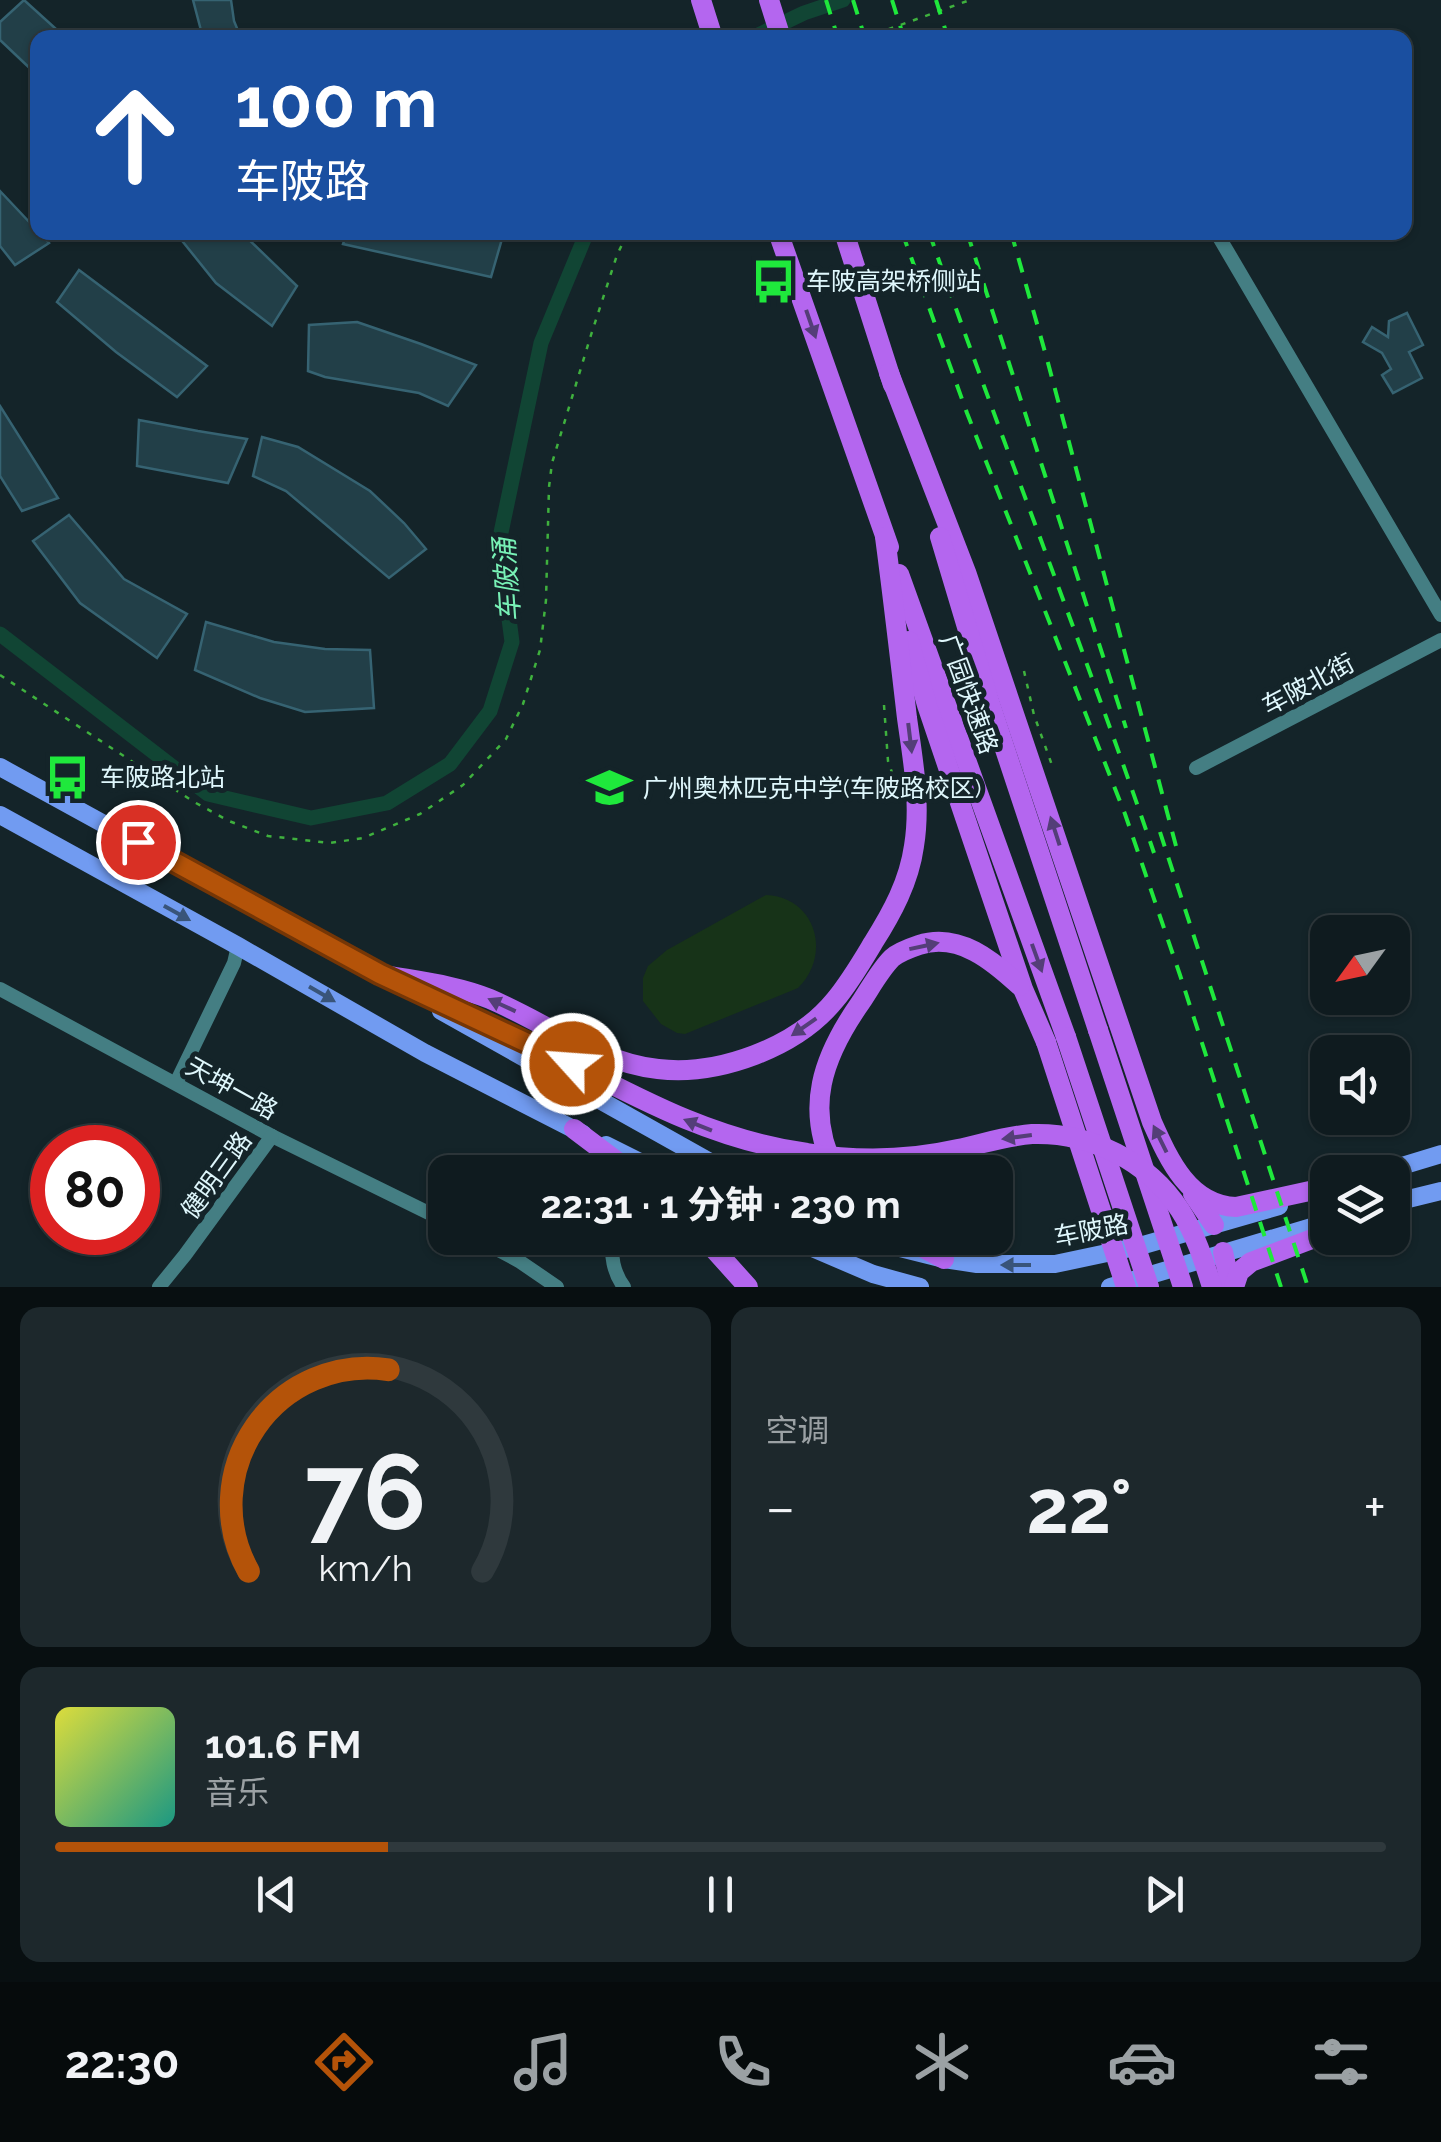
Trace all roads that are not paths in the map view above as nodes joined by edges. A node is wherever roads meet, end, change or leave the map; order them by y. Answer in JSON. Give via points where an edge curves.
{"nodes":[{"id":1,"x":702,"y":0,"type":"edge"},
{"id":2,"x":768,"y":0,"type":"edge"},
{"id":3,"x":711,"y":30,"type":"edge"},
{"id":4,"x":778,"y":30,"type":"edge"},
{"id":5,"x":781,"y":240,"type":"edge"},
{"id":6,"x":847,"y":240,"type":"edge"},
{"id":7,"x":1221,"y":240,"type":"edge"},
{"id":8,"x":889,"y":374,"type":"junction"},
{"id":9,"x":886,"y":537,"type":"junction"},
{"id":10,"x":1441,"y":615,"type":"edge"},
{"id":11,"x":1441,"y":640,"type":"edge"},
{"id":12,"x":0,"y":767,"type":"edge"},
{"id":13,"x":1196,"y":768,"type":"dead end"},
{"id":14,"x":0,"y":815,"type":"edge"},
{"id":15,"x":238,"y":946,"type":"junction"},
{"id":16,"x":380,"y":974,"type":"junction"},
{"id":17,"x":1023,"y":989,"type":"junction"},
{"id":18,"x":0,"y":990,"type":"edge"},
{"id":19,"x":1056,"y":1039,"type":"junction"},
{"id":20,"x":176,"y":1083,"type":"junction"},
{"id":21,"x":574,"y":1129,"type":"junction"},
{"id":22,"x":272,"y":1136,"type":"junction"},
{"id":23,"x":1441,"y":1154,"type":"edge"},
{"id":24,"x":608,"y":1155,"type":"edge"},
{"id":25,"x":626,"y":1155,"type":"edge"},
{"id":26,"x":697,"y":1155,"type":"edge"},
{"id":27,"x":830,"y":1155,"type":"edge"},
{"id":28,"x":1410,"y":1163,"type":"edge"},
{"id":29,"x":1179,"y":1172,"type":"junction"},
{"id":30,"x":1310,"y":1192,"type":"edge"},
{"id":31,"x":1436,"y":1192,"type":"edge"},
{"id":32,"x":1310,"y":1194,"type":"edge"},
{"id":33,"x":1410,"y":1198,"type":"edge"},
{"id":34,"x":1441,"y":1209,"type":"edge"},
{"id":35,"x":428,"y":1213,"type":"edge"},
{"id":36,"x":1214,"y":1225,"type":"junction"},
{"id":37,"x":1310,"y":1227,"type":"edge"},
{"id":38,"x":1310,"y":1240,"type":"edge"},
{"id":39,"x":1223,"y":1252,"type":"junction"},
{"id":40,"x":509,"y":1255,"type":"edge"},
{"id":41,"x":611,"y":1255,"type":"edge"},
{"id":42,"x":719,"y":1255,"type":"edge"},
{"id":43,"x":829,"y":1255,"type":"edge"},
{"id":44,"x":925,"y":1255,"type":"edge"},
{"id":45,"x":935,"y":1255,"type":"edge"},
{"id":46,"x":944,"y":1260,"type":"junction"},
{"id":47,"x":159,"y":1287,"type":"edge"},
{"id":48,"x":557,"y":1287,"type":"edge"},
{"id":49,"x":624,"y":1287,"type":"edge"},
{"id":50,"x":748,"y":1287,"type":"edge"},
{"id":51,"x":920,"y":1287,"type":"edge"},
{"id":52,"x":1110,"y":1287,"type":"edge"},
{"id":53,"x":1126,"y":1287,"type":"edge"},
{"id":54,"x":1148,"y":1287,"type":"edge"},
{"id":55,"x":1182,"y":1287,"type":"edge"},
{"id":56,"x":1212,"y":1287,"type":"edge"},
{"id":57,"x":1233,"y":1287,"type":"edge"}],
"edges":[{"from":1,"to":3,"type":"highway"},
{"from":2,"to":4,"type":"highway"},
{"from":5,"to":9,"type":"highway","name":"广园快速路","one_way":true},
{"from":6,"to":8,"type":"highway","name":"广园快速路"},
{"from":7,"to":10,"type":"street"},
{"from":29,"to":8,"type":"highway","one_way":true,"via":[[1152,1122],[966,572]]},
{"from":8,"to":55,"type":"highway","name":"广园快速路","bridge":true},
{"from":9,"to":16,"type":"highway","one_way":true,"via":[[917,793],[914,846],[887,921],[833,1003],[813,1021],[732,1064],[660,1069],[617,1061],[487,998]]},
{"from":9,"to":17,"type":"highway","via":[[927,705]]},
{"from":9,"to":19,"type":"highway","name":"广园快速路","one_way":true},
{"from":11,"to":13,"type":"street","name":"车陂北街"},
{"from":12,"to":16,"type":"main road"},
{"from":14,"to":15,"type":"main road","one_way":true},
{"from":15,"to":20,"type":"street"},
{"from":15,"to":21,"type":"main road","one_way":true},
{"from":16,"to":26,"type":"main road"},
{"from":56,"to":16,"type":"highway","one_way":true,"bridge":true,"via":[[1181,1210],[1159,1183],[1088,1141],[1033,1134],[908,1156],[808,1154],[691,1123]]},
{"from":17,"to":19,"type":"highway"},
{"from":27,"to":17,"type":"highway","one_way":true,"via":[[819,1111],[830,1052],[894,956],[927,942],[966,946]]},
{"from":18,"to":20,"type":"street","name":"天坤一路"},
{"from":19,"to":53,"type":"highway","bridge":true},
{"from":19,"to":54,"type":"highway","name":"广园快速路","bridge":true},
{"from":20,"to":22,"type":"street","name":"天坤一路"},
{"from":21,"to":24,"type":"highway"},
{"from":21,"to":25,"type":"main road"},
{"from":22,"to":35,"type":"street","name":"天坤一路"},
{"from":22,"to":47,"type":"street","name":"健明三路"},
{"from":23,"to":28,"type":"main road"},
{"from":29,"to":30,"type":"highway","via":[[1221,1206]]},
{"from":29,"to":36,"type":"highway"},
{"from":31,"to":33,"type":"main road"},
{"from":31,"to":34,"type":"street"},
{"from":32,"to":36,"type":"main road","name":"车陂路"},
{"from":36,"to":39,"type":"main road"},
{"from":36,"to":46,"type":"main road","name":"车陂路","one_way":true,"via":[[1056,1264]]},
{"from":37,"to":39,"type":"main road"},
{"from":38,"to":57,"type":"highway","via":[[1251,1262]]},
{"from":39,"to":52,"type":"main road"},
{"from":39,"to":57,"type":"highway"},
{"from":40,"to":48,"type":"street"},
{"from":41,"to":49,"type":"street"},
{"from":42,"to":50,"type":"highway"},
{"from":43,"to":51,"type":"main road"},
{"from":44,"to":46,"type":"main road","name":"车陂路"},
{"from":45,"to":46,"type":"highway"}]}
